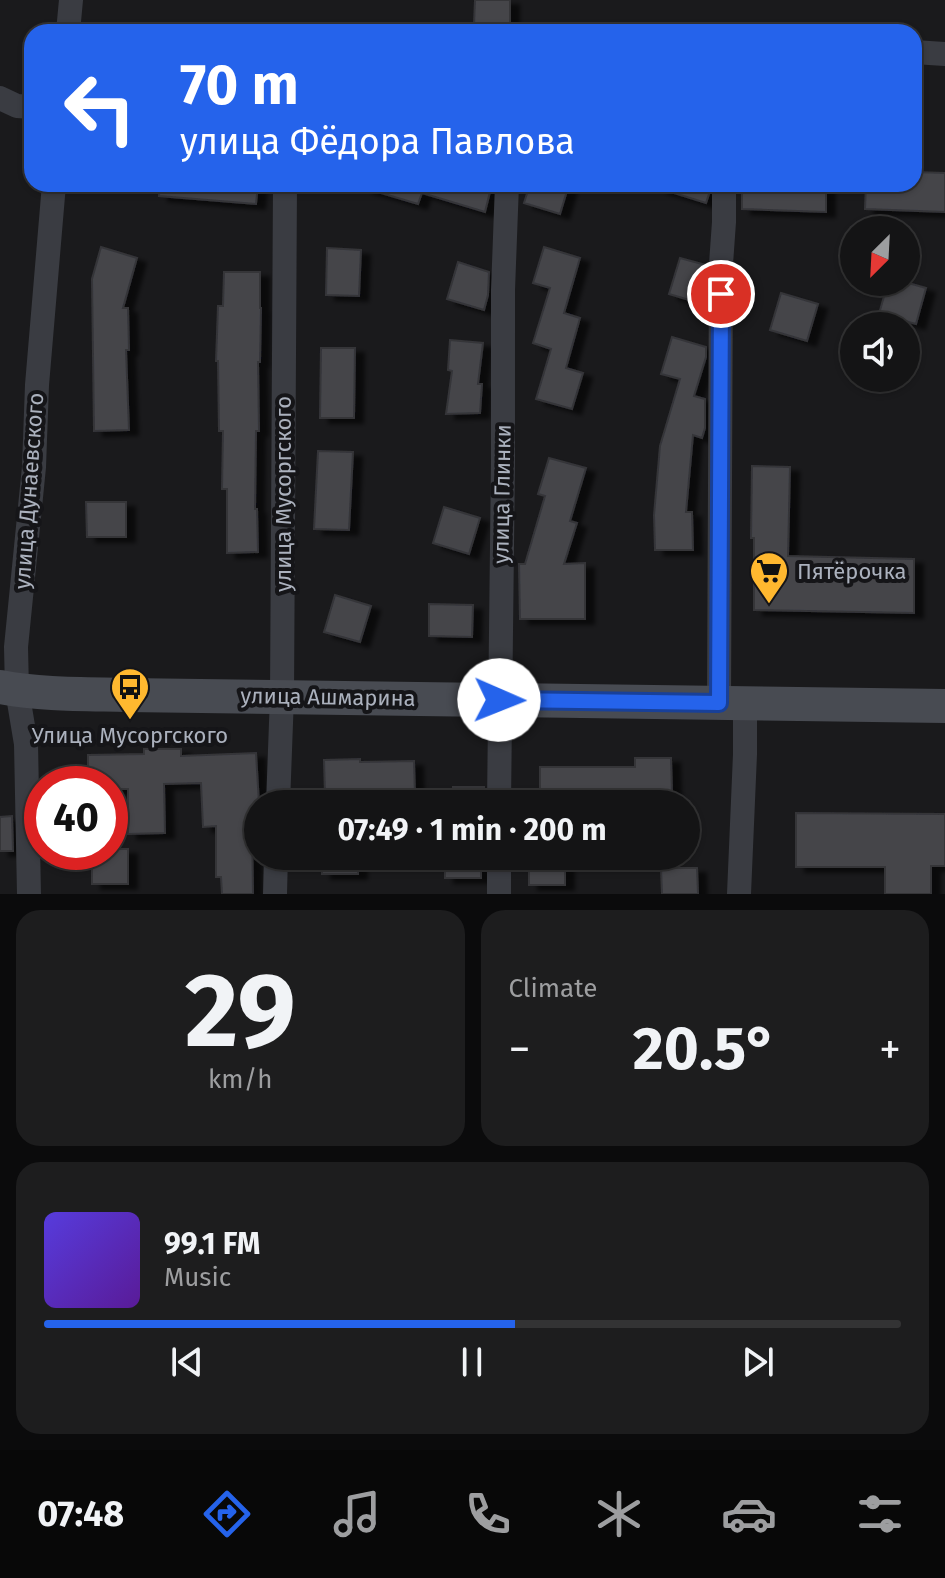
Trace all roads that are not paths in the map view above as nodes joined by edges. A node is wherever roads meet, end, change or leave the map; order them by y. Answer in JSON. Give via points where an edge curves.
{"nodes":[{"id":1,"x":71,"y":0,"type":"edge"},
{"id":2,"x":69,"y":24,"type":"edge"},
{"id":3,"x":922,"y":53,"type":"edge"},
{"id":4,"x":945,"y":54,"type":"edge"},
{"id":5,"x":0,"y":98,"type":"edge"},
{"id":6,"x":24,"y":106,"type":"edge"},
{"id":7,"x":53,"y":192,"type":"edge"},
{"id":8,"x":285,"y":192,"type":"edge"},
{"id":9,"x":506,"y":192,"type":"edge"},
{"id":10,"x":724,"y":192,"type":"edge"},
{"id":11,"x":8,"y":688,"type":"edge"},
{"id":12,"x":282,"y":696,"type":"junction"},
{"id":13,"x":499,"y":700,"type":"junction"},
{"id":14,"x":732,"y":703,"type":"junction"},
{"id":15,"x":945,"y":706,"type":"edge"},
{"id":16,"x":279,"y":790,"type":"edge"},
{"id":17,"x":499,"y":790,"type":"edge"},
{"id":18,"x":276,"y":870,"type":"edge"},
{"id":19,"x":499,"y":870,"type":"edge"},
{"id":20,"x":29,"y":894,"type":"edge"},
{"id":21,"x":275,"y":894,"type":"edge"},
{"id":22,"x":499,"y":894,"type":"edge"},
{"id":23,"x":739,"y":894,"type":"edge"}],
"edges":[{"from":1,"to":2,"type":"street"},
{"from":3,"to":4,"type":"street"},
{"from":5,"to":6,"type":"street"},
{"from":7,"to":11,"type":"street","name":"улица Дунаевского","via":[[34,467]]},
{"from":8,"to":12,"type":"street","name":"улица Мусоргского"},
{"from":9,"to":13,"type":"street","name":"улица Глинки"},
{"from":10,"to":14,"type":"street","via":[[721,312]]},
{"from":11,"to":12,"type":"street","name":"улица Ашмарина"},
{"from":11,"to":20,"type":"street","name":"улица Дунаевского","via":[[26,744]]},
{"from":12,"to":13,"type":"street","name":"улица Ашмарина"},
{"from":12,"to":16,"type":"street","name":"улица Мусоргского"},
{"from":13,"to":14,"type":"street","name":"улица Ашмарина"},
{"from":13,"to":17,"type":"street","name":"улица Глинки"},
{"from":14,"to":15,"type":"street","name":"улица Ашмарина"},
{"from":14,"to":23,"type":"street","via":[[745,754]]},
{"from":18,"to":21,"type":"street"},
{"from":19,"to":22,"type":"street"}]}
